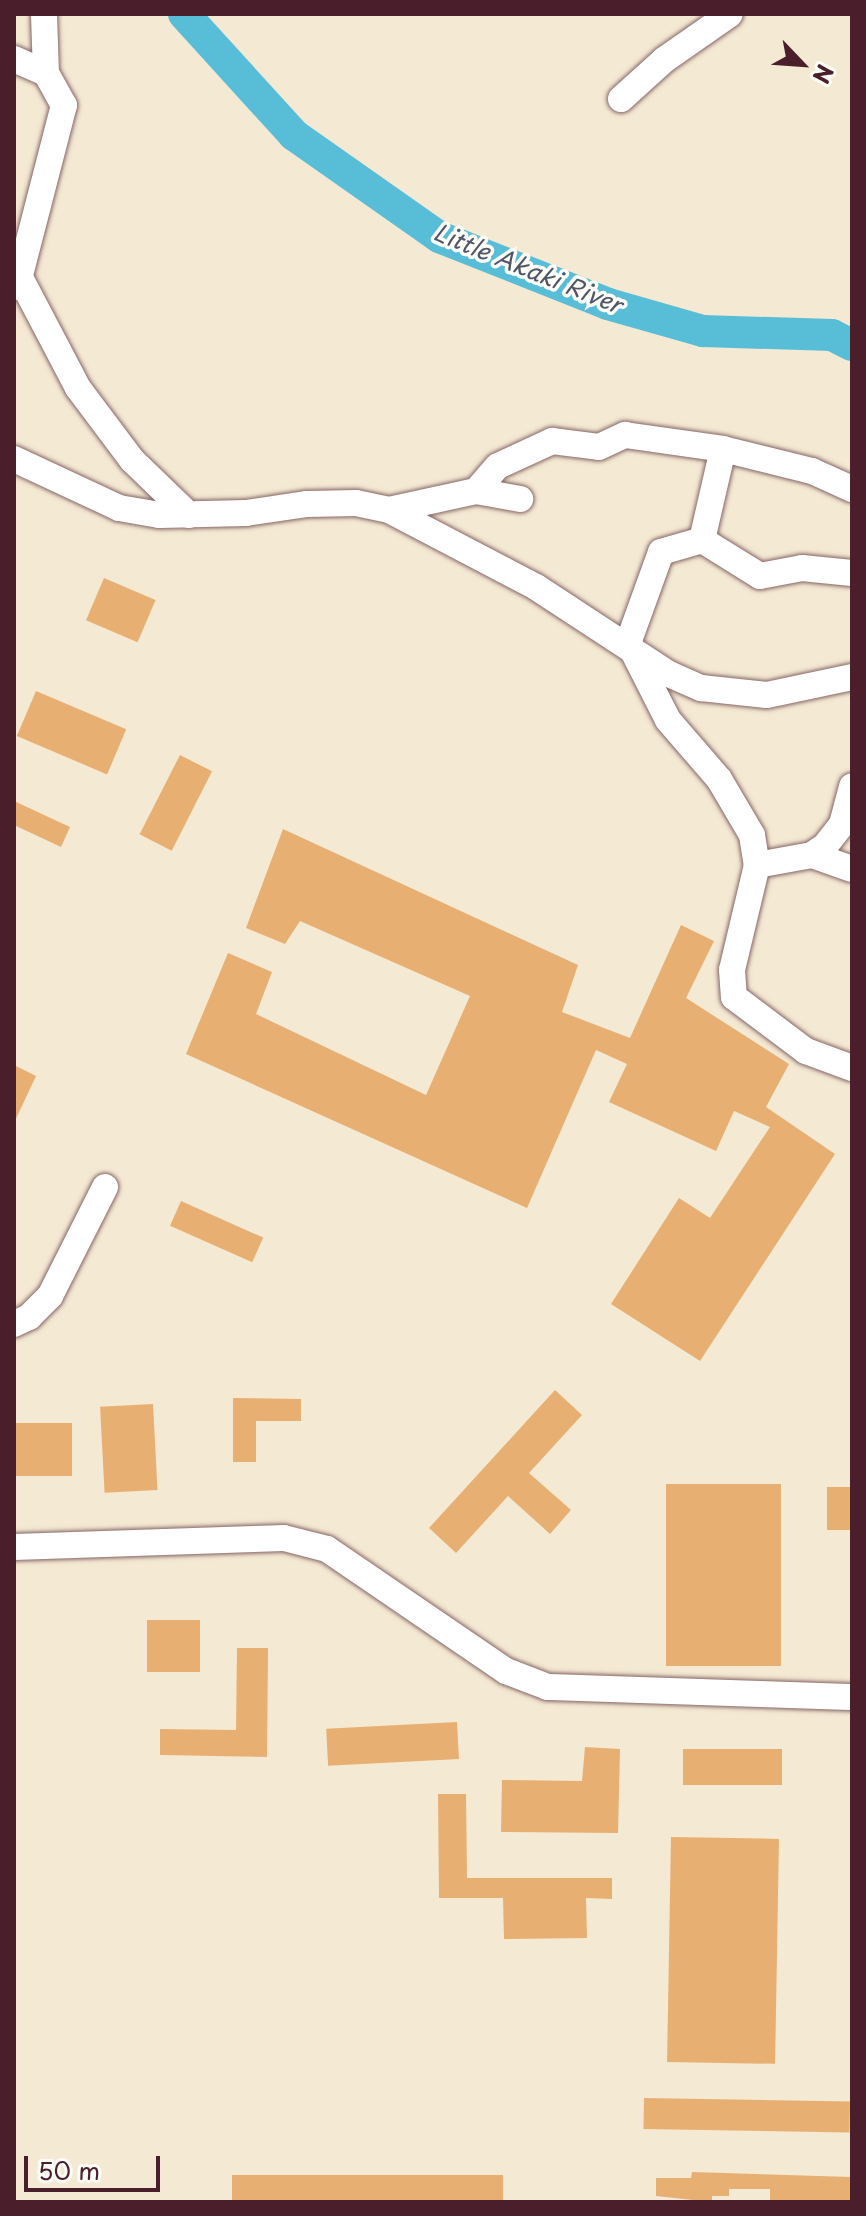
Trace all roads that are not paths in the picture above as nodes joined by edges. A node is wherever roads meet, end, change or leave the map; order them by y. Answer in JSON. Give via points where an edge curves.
{"nodes":[{"id":1,"x":44,"y":14,"type":"edge"},
{"id":2,"x":730,"y":14,"type":"edge"},
{"id":3,"x":14,"y":59,"type":"edge"},
{"id":4,"x":46,"y":73,"type":"junction"},
{"id":5,"x":621,"y":99,"type":"dead end"},
{"id":6,"x":17,"y":271,"type":"edge"},
{"id":7,"x":14,"y":302,"type":"edge"},
{"id":8,"x":723,"y":449,"type":"junction"},
{"id":9,"x":14,"y":459,"type":"edge"},
{"id":10,"x":852,"y":489,"type":"edge"},
{"id":11,"x":476,"y":491,"type":"junction"},
{"id":12,"x":520,"y":499,"type":"dead end"},
{"id":13,"x":389,"y":510,"type":"junction"},
{"id":14,"x":189,"y":515,"type":"junction"},
{"id":15,"x":702,"y":540,"type":"junction"},
{"id":16,"x":852,"y":573,"type":"edge"},
{"id":17,"x":630,"y":649,"type":"junction"},
{"id":18,"x":852,"y":677,"type":"edge"},
{"id":19,"x":852,"y":786,"type":"edge"},
{"id":20,"x":812,"y":855,"type":"junction"},
{"id":21,"x":757,"y":865,"type":"junction"},
{"id":22,"x":852,"y":869,"type":"edge"},
{"id":23,"x":852,"y":1068,"type":"edge"},
{"id":24,"x":105,"y":1187,"type":"dead end"},
{"id":25,"x":14,"y":1324,"type":"edge"},
{"id":26,"x":14,"y":1547,"type":"edge"},
{"id":27,"x":852,"y":1697,"type":"edge"}],
"edges":[{"from":1,"to":4,"type":"street"},
{"from":2,"to":5,"type":"street","via":[[664,60]]},
{"from":3,"to":4,"type":"street"},
{"from":4,"to":6,"type":"street","via":[[60,93],[64,121]]},
{"from":6,"to":7,"type":"street"},
{"from":6,"to":14,"type":"street","via":[[78,388],[132,460]]},
{"from":8,"to":10,"type":"street","via":[[812,471]]},
{"from":8,"to":11,"type":"street","via":[[625,435],[599,447],[552,441],[498,466]]},
{"from":8,"to":15,"type":"street"},
{"from":9,"to":14,"type":"street","via":[[119,508]]},
{"from":11,"to":12,"type":"street"},
{"from":11,"to":13,"type":"street"},
{"from":13,"to":14,"type":"street","via":[[319,504]]},
{"from":13,"to":17,"type":"street","via":[[536,587]]},
{"from":15,"to":16,"type":"street","via":[[760,576],[802,568]]},
{"from":15,"to":17,"type":"street","via":[[661,552]]},
{"from":17,"to":18,"type":"street","via":[[701,688],[749,696]]},
{"from":17,"to":21,"type":"street","via":[[668,720],[745,818]]},
{"from":19,"to":20,"type":"street","via":[[842,824]]},
{"from":20,"to":21,"type":"street"},
{"from":20,"to":22,"type":"street"},
{"from":21,"to":23,"type":"street","via":[[732,970],[734,997],[806,1051]]},
{"from":24,"to":25,"type":"street","via":[[50,1296]]},
{"from":26,"to":27,"type":"street","via":[[284,1538],[327,1549],[506,1671],[548,1687]]}]}
